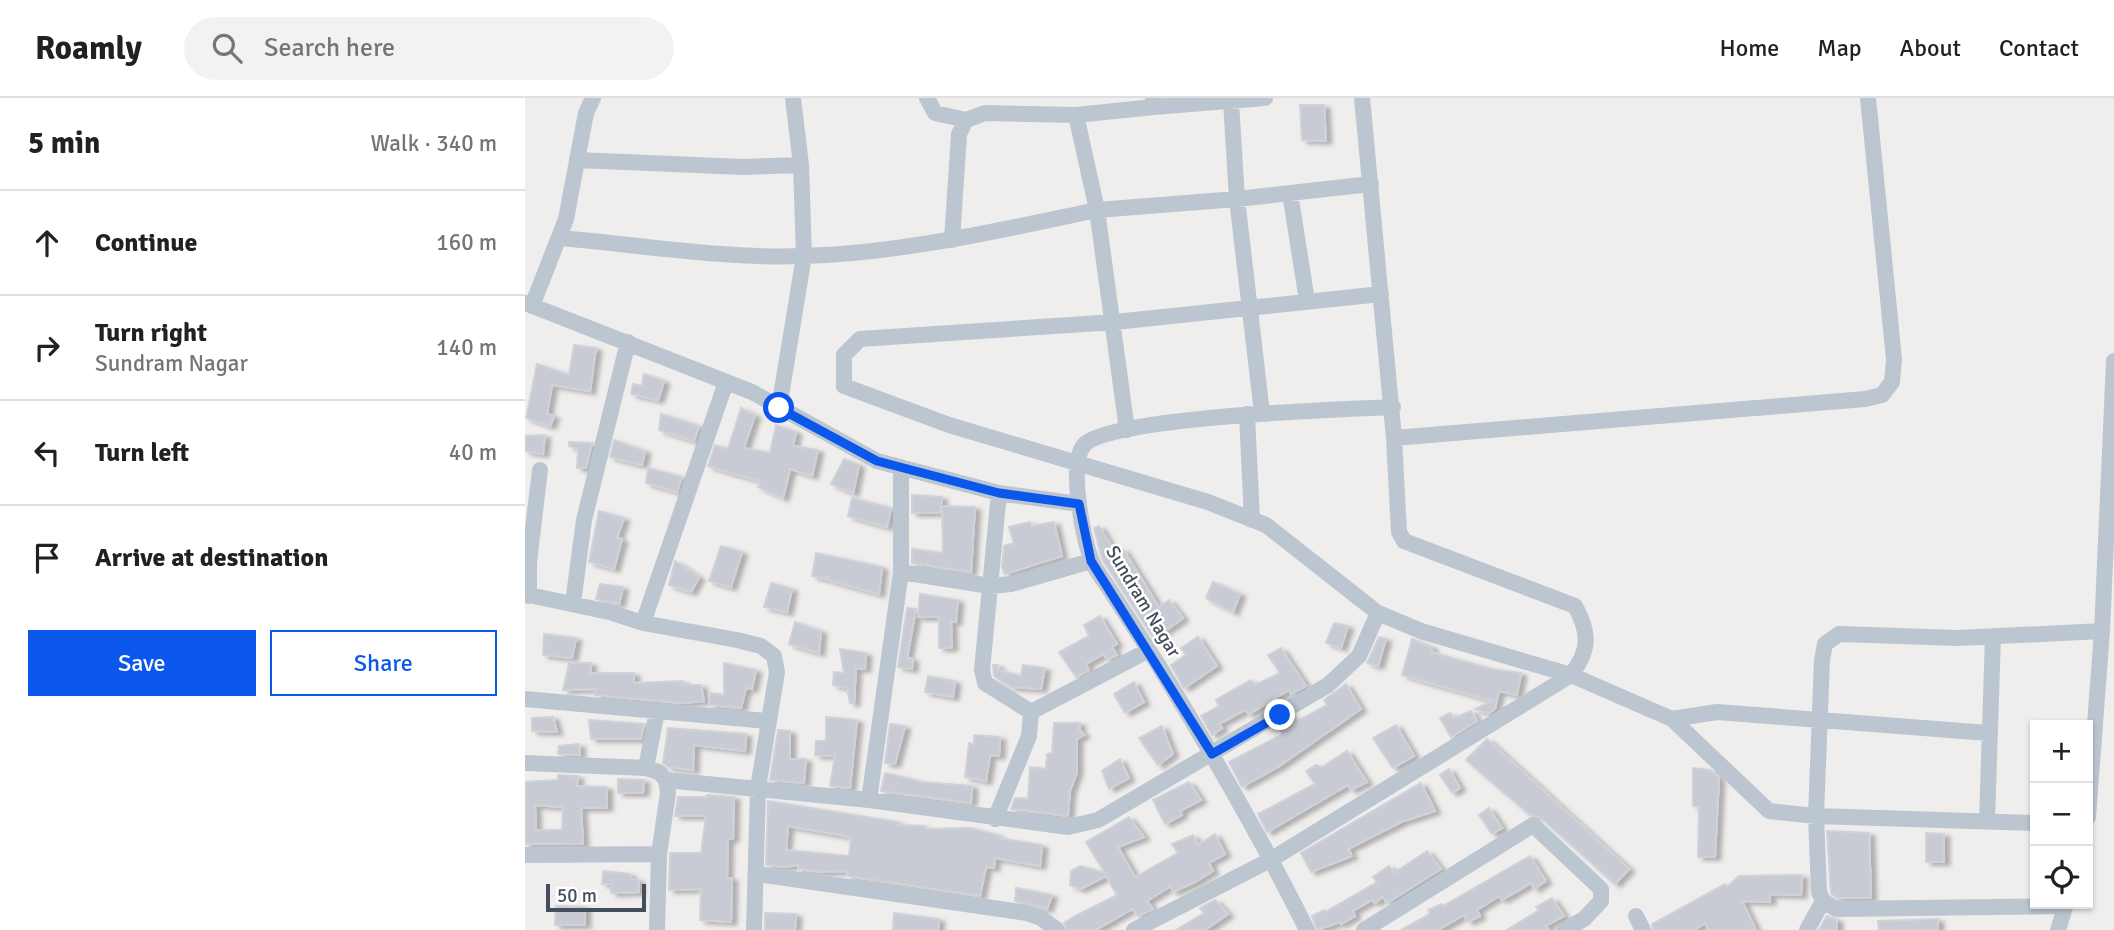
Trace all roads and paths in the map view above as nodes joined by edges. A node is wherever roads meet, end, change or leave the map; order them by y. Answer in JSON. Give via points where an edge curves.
{"nodes":[{"id":1,"x":593,"y":98,"type":"edge"},
{"id":2,"x":793,"y":98,"type":"edge"},
{"id":3,"x":927,"y":98,"type":"edge"},
{"id":4,"x":1265,"y":98,"type":"edge"},
{"id":5,"x":1362,"y":98,"type":"edge"},
{"id":6,"x":1868,"y":98,"type":"edge"},
{"id":7,"x":1153,"y":102,"type":"edge"},
{"id":8,"x":1231,"y":102,"type":"junction"},
{"id":9,"x":1076,"y":115,"type":"junction"},
{"id":10,"x":966,"y":120,"type":"junction"},
{"id":11,"x":577,"y":160,"type":"junction"},
{"id":12,"x":801,"y":165,"type":"junction"},
{"id":13,"x":1371,"y":184,"type":"junction"},
{"id":14,"x":1290,"y":193,"type":"junction"},
{"id":15,"x":1237,"y":199,"type":"junction"},
{"id":16,"x":1097,"y":210,"type":"junction"},
{"id":17,"x":560,"y":238,"type":"junction"},
{"id":18,"x":952,"y":240,"type":"junction"},
{"id":19,"x":804,"y":256,"type":"junction"},
{"id":20,"x":1381,"y":294,"type":"junction"},
{"id":21,"x":1307,"y":301,"type":"junction"},
{"id":22,"x":528,"y":305,"type":"edge"},
{"id":23,"x":1249,"y":306,"type":"junction"},
{"id":24,"x":1115,"y":322,"type":"junction"},
{"id":25,"x":628,"y":342,"type":"junction"},
{"id":26,"x":2114,"y":361,"type":"edge"},
{"id":27,"x":726,"y":382,"type":"junction"},
{"id":28,"x":1393,"y":407,"type":"junction"},
{"id":29,"x":779,"y":408,"type":"junction"},
{"id":30,"x":1254,"y":413,"type":"junction"},
{"id":31,"x":1127,"y":430,"type":"junction"},
{"id":32,"x":1394,"y":438,"type":"junction"},
{"id":33,"x":2112,"y":438,"type":"edge"},
{"id":34,"x":1077,"y":461,"type":"junction"},
{"id":35,"x":901,"y":467,"type":"junction"},
{"id":36,"x":540,"y":470,"type":"dead end"},
{"id":37,"x":999,"y":493,"type":"junction"},
{"id":38,"x":1079,"y":504,"type":"junction"},
{"id":39,"x":1252,"y":520,"type":"junction"},
{"id":40,"x":1091,"y":561,"type":"junction"},
{"id":41,"x":901,"y":572,"type":"junction"},
{"id":42,"x":990,"y":586,"type":"junction"},
{"id":43,"x":527,"y":595,"type":"edge"},
{"id":44,"x":573,"y":603,"type":"junction"},
{"id":45,"x":1378,"y":613,"type":"junction"},
{"id":46,"x":643,"y":623,"type":"junction"},
{"id":47,"x":2102,"y":631,"type":"junction"},
{"id":48,"x":1993,"y":636,"type":"junction"},
{"id":49,"x":1149,"y":650,"type":"junction"},
{"id":50,"x":1571,"y":675,"type":"junction"},
{"id":51,"x":525,"y":699,"type":"edge"},
{"id":52,"x":657,"y":711,"type":"junction"},
{"id":53,"x":1031,"y":712,"type":"junction"},
{"id":54,"x":1818,"y":718,"type":"junction"},
{"id":55,"x":1672,"y":719,"type":"junction"},
{"id":56,"x":767,"y":721,"type":"junction"},
{"id":57,"x":1988,"y":733,"type":"junction"},
{"id":58,"x":1212,"y":754,"type":"junction"},
{"id":59,"x":525,"y":763,"type":"edge"},
{"id":60,"x":646,"y":768,"type":"junction"},
{"id":61,"x":666,"y":780,"type":"junction"},
{"id":62,"x":2091,"y":783,"type":"edge"},
{"id":63,"x":758,"y":788,"type":"junction"},
{"id":64,"x":869,"y":800,"type":"junction"},
{"id":65,"x":1816,"y":816,"type":"junction"},
{"id":66,"x":995,"y":819,"type":"junction"},
{"id":67,"x":1987,"y":821,"type":"junction"},
{"id":68,"x":2030,"y":823,"type":"edge"},
{"id":69,"x":659,"y":854,"type":"junction"},
{"id":70,"x":525,"y":855,"type":"edge"},
{"id":71,"x":1272,"y":859,"type":"junction"},
{"id":72,"x":758,"y":874,"type":"junction"},
{"id":73,"x":1823,"y":901,"type":"junction"},
{"id":74,"x":2030,"y":905,"type":"edge"},
{"id":75,"x":2065,"y":909,"type":"edge"},
{"id":76,"x":657,"y":930,"type":"edge"},
{"id":77,"x":754,"y":930,"type":"edge"},
{"id":78,"x":1058,"y":930,"type":"edge"},
{"id":79,"x":1135,"y":930,"type":"edge"},
{"id":80,"x":1307,"y":930,"type":"edge"},
{"id":81,"x":1364,"y":930,"type":"edge"},
{"id":82,"x":1565,"y":930,"type":"edge"},
{"id":83,"x":1807,"y":930,"type":"edge"},
{"id":84,"x":2058,"y":930,"type":"edge"}],
"edges":[{"from":1,"to":11,"type":"street"},
{"from":2,"to":12,"type":"street"},
{"from":3,"to":10,"type":"street","via":[[935,113]]},
{"from":4,"to":8,"type":"street"},
{"from":5,"to":13,"type":"street"},
{"from":6,"to":32,"type":"street","via":[[1894,359],[1892,382],[1882,395]]},
{"from":7,"to":8,"type":"street"},
{"from":7,"to":9,"type":"street"},
{"from":8,"to":15,"type":"street"},
{"from":9,"to":10,"type":"street","via":[[985,113]]},
{"from":9,"to":16,"type":"street"},
{"from":10,"to":18,"type":"street","via":[[959,134]]},
{"from":11,"to":12,"type":"street"},
{"from":11,"to":17,"type":"street","via":[[575,187]]},
{"from":12,"to":19,"type":"street"},
{"from":13,"to":14,"type":"street"},
{"from":13,"to":20,"type":"street"},
{"from":14,"to":15,"type":"street"},
{"from":14,"to":21,"type":"street"},
{"from":15,"to":16,"type":"street"},
{"from":15,"to":23,"type":"street"},
{"from":16,"to":18,"type":"street"},
{"from":16,"to":24,"type":"street"},
{"from":17,"to":19,"type":"street","via":[[687,252]]},
{"from":17,"to":22,"type":"street"},
{"from":18,"to":19,"type":"street"},
{"from":19,"to":29,"type":"street"},
{"from":20,"to":21,"type":"street"},
{"from":20,"to":28,"type":"street"},
{"from":21,"to":23,"type":"street"},
{"from":22,"to":25,"type":"street"},
{"from":23,"to":24,"type":"street"},
{"from":23,"to":30,"type":"street"},
{"from":24,"to":31,"type":"street"},
{"from":24,"to":34,"type":"street","via":[[860,339],[844,355],[844,386],[949,425]]},
{"from":25,"to":27,"type":"street"},
{"from":25,"to":44,"type":"street","via":[[584,520]]},
{"from":26,"to":33,"type":"street"},
{"from":27,"to":29,"type":"street"},
{"from":27,"to":46,"type":"street"},
{"from":28,"to":30,"type":"street"},
{"from":28,"to":32,"type":"street"},
{"from":29,"to":35,"type":"street","via":[[877,461]]},
{"from":30,"to":31,"type":"street"},
{"from":30,"to":39,"type":"street"},
{"from":31,"to":34,"type":"street","via":[[1093,438],[1083,446]]},
{"from":32,"to":50,"type":"street","via":[[1399,532],[1404,541],[1575,606],[1586,625],[1588,643]]},
{"from":33,"to":47,"type":"street"},
{"from":34,"to":38,"type":"street","name":"Sundram Nagar"},
{"from":34,"to":39,"type":"street"},
{"from":35,"to":37,"type":"street"},
{"from":35,"to":41,"type":"street"},
{"from":36,"to":43,"type":"street"},
{"from":37,"to":38,"type":"street"},
{"from":37,"to":42,"type":"street"},
{"from":38,"to":40,"type":"street","name":"Sundram Nagar"},
{"from":39,"to":45,"type":"street","via":[[1291,543]]},
{"from":40,"to":42,"type":"street"},
{"from":40,"to":49,"type":"street","name":"Sundram Nagar"},
{"from":41,"to":42,"type":"street"},
{"from":41,"to":64,"type":"street"},
{"from":42,"to":53,"type":"street","via":[[982,670],[985,683]]},
{"from":43,"to":44,"type":"street"},
{"from":44,"to":46,"type":"street"},
{"from":45,"to":50,"type":"street","via":[[1421,631]]},
{"from":45,"to":58,"type":"street","via":[[1359,656],[1328,685]]},
{"from":46,"to":56,"type":"street","via":[[761,646],[774,656],[777,672]]},
{"from":47,"to":48,"type":"street"},
{"from":47,"to":62,"type":"street"},
{"from":48,"to":54,"type":"street","via":[[1839,634],[1825,644]]},
{"from":48,"to":57,"type":"street"},
{"from":49,"to":53,"type":"street"},
{"from":49,"to":58,"type":"street","name":"Sundram Nagar"},
{"from":50,"to":55,"type":"street"},
{"from":50,"to":71,"type":"street"},
{"from":51,"to":52,"type":"street"},
{"from":52,"to":56,"type":"street"},
{"from":52,"to":60,"type":"street"},
{"from":53,"to":66,"type":"street","via":[[1029,736]]},
{"from":54,"to":55,"type":"street","via":[[1717,712]]},
{"from":54,"to":57,"type":"street"},
{"from":54,"to":65,"type":"street"},
{"from":55,"to":65,"type":"street","via":[[1769,811]]},
{"from":56,"to":63,"type":"street"},
{"from":57,"to":67,"type":"street"},
{"from":58,"to":66,"type":"street","via":[[1098,820],[1068,827]]},
{"from":58,"to":71,"type":"street","name":"Sundram Nagar"},
{"from":59,"to":60,"type":"street"},
{"from":60,"to":61,"type":"street"},
{"from":61,"to":63,"type":"street"},
{"from":61,"to":69,"type":"street"},
{"from":63,"to":64,"type":"street"},
{"from":63,"to":72,"type":"street"},
{"from":64,"to":66,"type":"street"},
{"from":65,"to":67,"type":"street"},
{"from":65,"to":73,"type":"street"},
{"from":67,"to":68,"type":"street"},
{"from":69,"to":70,"type":"street"},
{"from":69,"to":76,"type":"street"},
{"from":71,"to":79,"type":"street"},
{"from":71,"to":80,"type":"street","name":"Sundram Nagar"},
{"from":72,"to":77,"type":"street"},
{"from":72,"to":78,"type":"street","via":[[1027,913]]},
{"from":73,"to":74,"type":"street","via":[[1836,908]]},
{"from":73,"to":83,"type":"street"},
{"from":75,"to":84,"type":"street"},
{"from":81,"to":82,"type":"street","via":[[1533,825],[1601,889],[1601,901]]}]}
